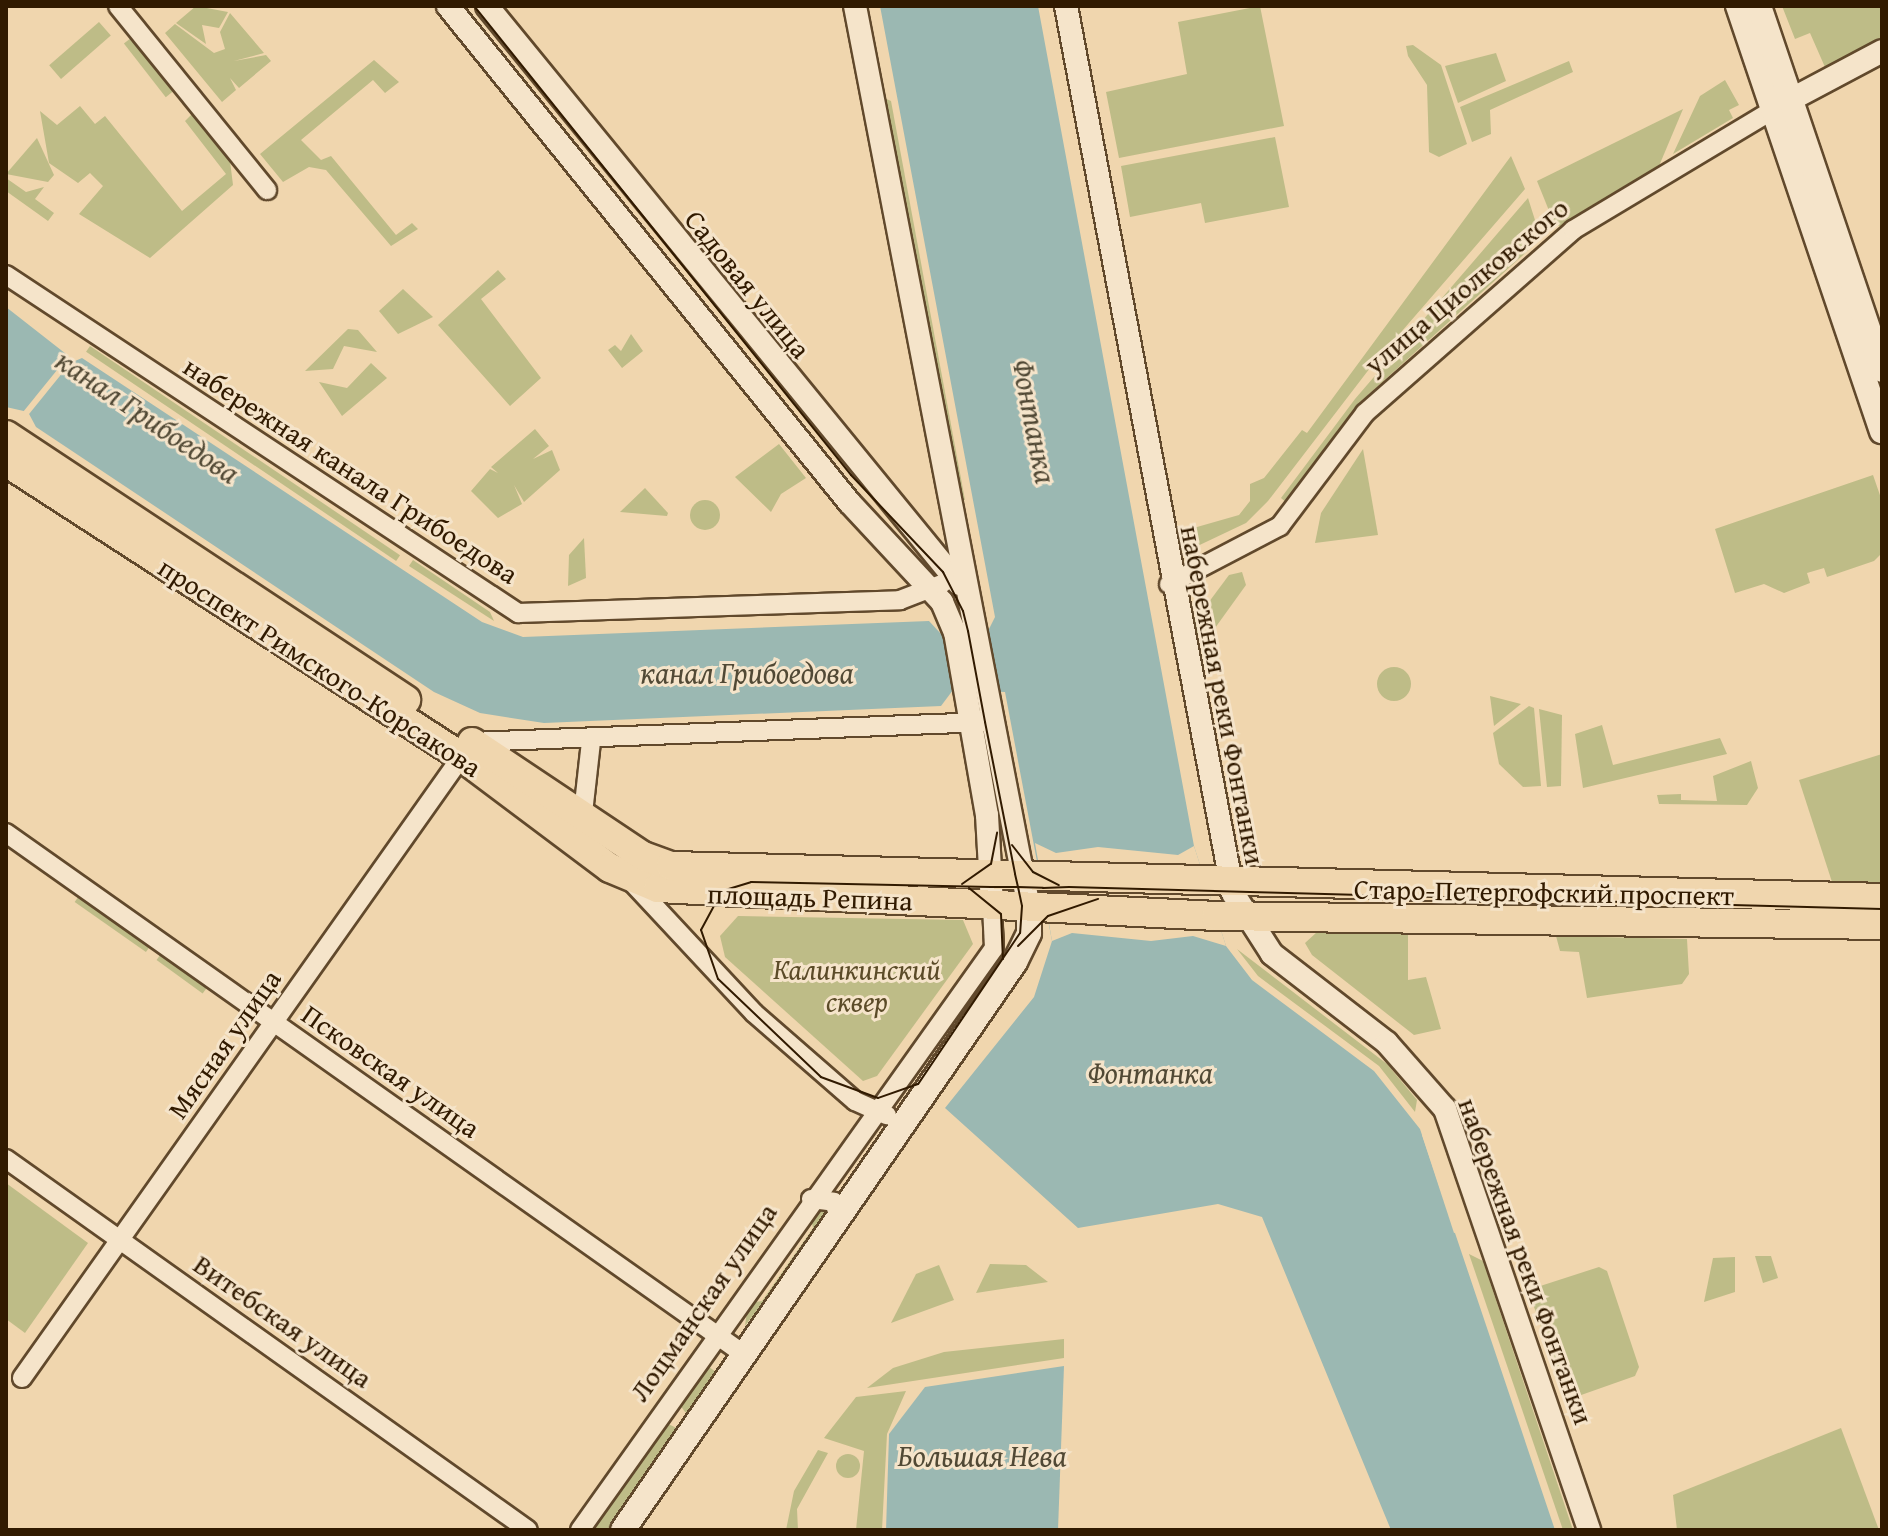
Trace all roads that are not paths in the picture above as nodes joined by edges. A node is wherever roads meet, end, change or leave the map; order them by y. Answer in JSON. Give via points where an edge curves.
{"nodes":[{"id":1,"x":118,"y":6,"type":"edge"},
{"id":2,"x":448,"y":6,"type":"edge"},
{"id":3,"x":487,"y":6,"type":"edge"},
{"id":4,"x":855,"y":6,"type":"edge"},
{"id":5,"x":1066,"y":6,"type":"edge"},
{"id":6,"x":1738,"y":6,"type":"edge"},
{"id":7,"x":1759,"y":6,"type":"edge"},
{"id":8,"x":1882,"y":51,"type":"edge"},
{"id":9,"x":1782,"y":105,"type":"junction"},
{"id":10,"x":267,"y":190,"type":"dead end"},
{"id":11,"x":6,"y":275,"type":"edge"},
{"id":12,"x":1882,"y":370,"type":"edge"},
{"id":13,"x":1882,"y":431,"type":"edge"},
{"id":14,"x":8,"y":447,"type":"edge"},
{"id":15,"x":954,"y":535,"type":"junction"},
{"id":16,"x":950,"y":567,"type":"junction"},
{"id":17,"x":1169,"y":584,"type":"junction"},
{"id":18,"x":932,"y":589,"type":"junction"},
{"id":19,"x":966,"y":595,"type":"junction"},
{"id":20,"x":964,"y":631,"type":"junction"},
{"id":21,"x":982,"y":722,"type":"junction"},
{"id":22,"x":591,"y":742,"type":"junction"},
{"id":23,"x":467,"y":749,"type":"junction"},
{"id":24,"x":578,"y":828,"type":"junction"},
{"id":25,"x":6,"y":833,"type":"edge"},
{"id":26,"x":610,"y":835,"type":"joint"},
{"id":27,"x":636,"y":868,"type":"junction"},
{"id":28,"x":991,"y":874,"type":"junction"},
{"id":29,"x":1032,"y":874,"type":"junction"},
{"id":30,"x":1218,"y":884,"type":"junction"},
{"id":31,"x":1882,"y":898,"type":"edge"},
{"id":32,"x":992,"y":905,"type":"junction"},
{"id":33,"x":1038,"y":909,"type":"junction"},
{"id":34,"x":1216,"y":916,"type":"joint"},
{"id":35,"x":1245,"y":916,"type":"junction"},
{"id":36,"x":1882,"y":925,"type":"edge"},
{"id":37,"x":274,"y":1022,"type":"junction"},
{"id":38,"x":880,"y":1112,"type":"junction"},
{"id":39,"x":904,"y":1123,"type":"junction"},
{"id":40,"x":6,"y":1159,"type":"edge"},
{"id":41,"x":811,"y":1199,"type":"junction"},
{"id":42,"x":839,"y":1217,"type":"junction"},
{"id":43,"x":120,"y":1240,"type":"junction"},
{"id":44,"x":717,"y":1335,"type":"junction"},
{"id":45,"x":745,"y":1355,"type":"junction"},
{"id":46,"x":22,"y":1378,"type":"dead end"},
{"id":47,"x":666,"y":1408,"type":"junction"},
{"id":48,"x":694,"y":1427,"type":"junction"},
{"id":49,"x":528,"y":1530,"type":"edge"},
{"id":50,"x":580,"y":1530,"type":"edge"},
{"id":51,"x":623,"y":1530,"type":"edge"},
{"id":52,"x":1589,"y":1530,"type":"edge"}],
"edges":[{"from":1,"to":10,"type":"street"},
{"from":2,"to":18,"type":"street","name":"Садовая улица","via":[[849,502]]},
{"from":3,"to":16,"type":"street","name":"Садовая улица","via":[[842,448]]},
{"from":4,"to":15,"type":"street"},
{"from":5,"to":17,"type":"street","name":"набережная реки Фонтанки"},
{"from":6,"to":9,"type":"main road"},
{"from":7,"to":9,"type":"main road"},
{"from":8,"to":9,"type":"street","name":"улица Циолковского"},
{"from":9,"to":12,"type":"main road"},
{"from":9,"to":13,"type":"main road"},
{"from":9,"to":17,"type":"street","name":"улица Циолковского","via":[[1565,236],[1365,413],[1280,526]]},
{"from":11,"to":18,"type":"street","name":"набережная канала Грибоедова","via":[[518,613],[900,600]]},
{"from":14,"to":23,"type":"main road","name":"проспект Римского-Корсакова"},
{"from":15,"to":16,"type":"street"},
{"from":15,"to":19,"type":"street"},
{"from":16,"to":18,"type":"street","via":[[948,579]]},
{"from":16,"to":19,"type":"street","name":"Садовая улица"},
{"from":17,"to":30,"type":"street","name":"набережная реки Фонтанки"},
{"from":18,"to":20,"type":"street"},
{"from":19,"to":20,"type":"street"},
{"from":20,"to":21,"type":"street"},
{"from":21,"to":22,"type":"street"},
{"from":21,"to":28,"type":"street"},
{"from":21,"to":29,"type":"street"},
{"from":22,"to":23,"type":"street"},
{"from":22,"to":24,"type":"street"},
{"from":23,"to":24,"type":"main road","name":"проспект Римского-Корсакова"},
{"from":23,"to":37,"type":"street","name":"Мясная улица"},
{"from":24,"to":26,"type":"main road","name":"проспект Римского-Корсакова"},
{"from":24,"to":27,"type":"main road","name":"проспект Римского-Корсакова"},
{"from":25,"to":37,"type":"street","name":"Псковская улица"},
{"from":26,"to":27,"type":"main road","name":"площадь Репина"},
{"from":27,"to":28,"type":"main road","name":"площадь Репина"},
{"from":27,"to":32,"type":"main road","name":"площадь Репина","via":[[684,893]]},
{"from":27,"to":38,"type":"street","name":"площадь Репина","via":[[754,1013],[855,1101]]},
{"from":28,"to":29,"type":"main road","name":"площадь Репина"},
{"from":28,"to":32,"type":"street"},
{"from":29,"to":30,"type":"main road","name":"Старо-Петергофский проспект"},
{"from":29,"to":33,"type":"street"},
{"from":30,"to":31,"type":"main road","name":"Старо-Петергофский проспект"},
{"from":30,"to":35,"type":"street","name":"набережная реки Фонтанки"},
{"from":32,"to":33,"type":"main road","name":"площадь Репина"},
{"from":32,"to":38,"type":"street","via":[[994,948]]},
{"from":33,"to":34,"type":"main road","name":"площадь Репина"},
{"from":33,"to":39,"type":"main road","via":[[1019,955]]},
{"from":34,"to":35,"type":"main road","name":"Старо-Петергофский проспект"},
{"from":35,"to":36,"type":"main road","name":"Старо-Петергофский проспект"},
{"from":35,"to":52,"type":"street","name":"набережная реки Фонтанки","via":[[1272,954],[1387,1043],[1445,1109]]},
{"from":37,"to":43,"type":"street","name":"Мясная улица"},
{"from":37,"to":44,"type":"street","name":"Псковская улица"},
{"from":38,"to":39,"type":"street","name":"площадь Репина"},
{"from":38,"to":41,"type":"street","name":"Лоцманская улица"},
{"from":39,"to":42,"type":"main road"},
{"from":40,"to":43,"type":"street","name":"Витебская улица"},
{"from":41,"to":42,"type":"street","via":[[834,1202]]},
{"from":41,"to":44,"type":"street","name":"Лоцманская улица"},
{"from":42,"to":45,"type":"main road"},
{"from":43,"to":46,"type":"street","name":"Мясная улица"},
{"from":43,"to":49,"type":"street","name":"Витебская улица"},
{"from":44,"to":45,"type":"street","name":"Псковская улица"},
{"from":44,"to":47,"type":"street","name":"Лоцманская улица"},
{"from":45,"to":48,"type":"main road"},
{"from":47,"to":48,"type":"street"},
{"from":47,"to":50,"type":"street","name":"Лоцманская улица"},
{"from":48,"to":51,"type":"main road"}]}
